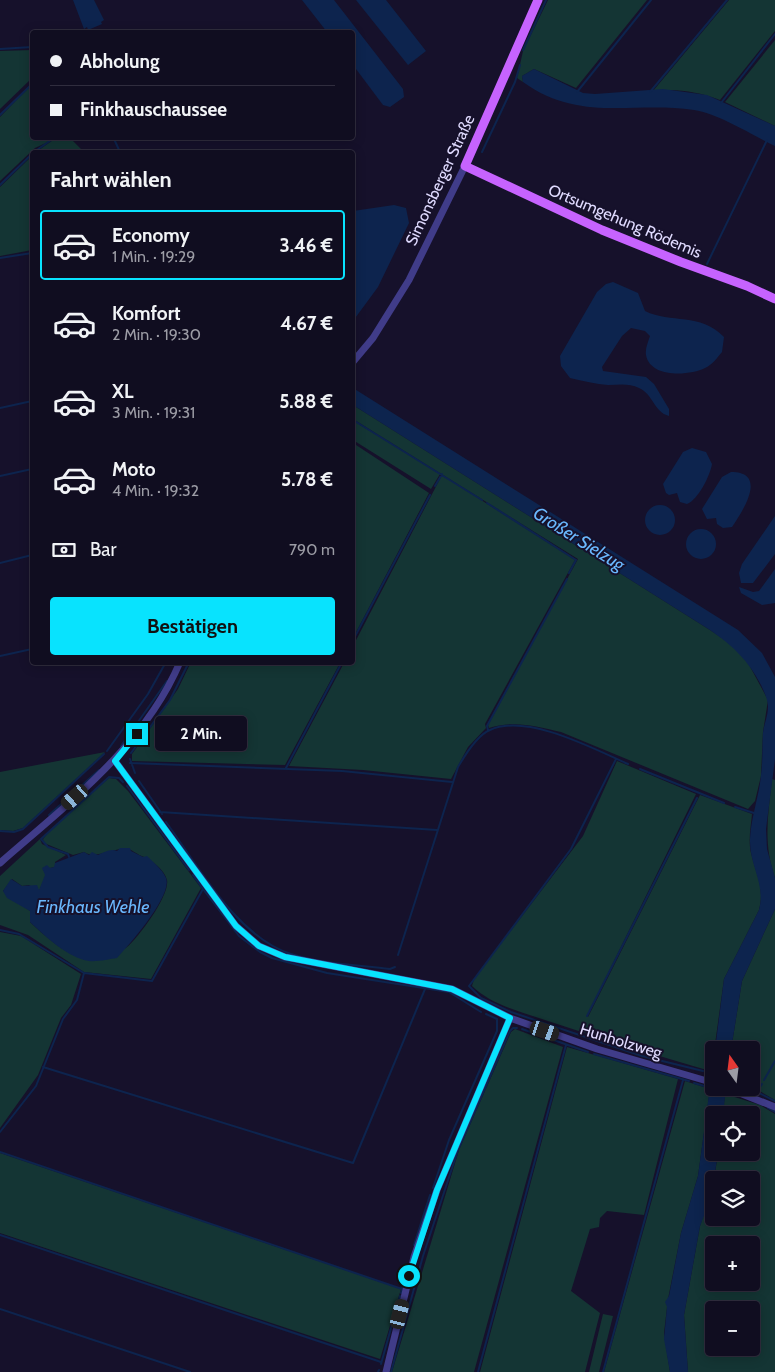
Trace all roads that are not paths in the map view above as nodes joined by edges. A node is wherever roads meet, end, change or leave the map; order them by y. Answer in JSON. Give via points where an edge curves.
{"nodes":[{"id":1,"x":538,"y":0,"type":"edge"},
{"id":2,"x":465,"y":166,"type":"junction"},
{"id":3,"x":775,"y":299,"type":"edge"},
{"id":4,"x":355,"y":359,"type":"edge"},
{"id":5,"x":178,"y":665,"type":"edge"},
{"id":6,"x":115,"y":761,"type":"junction"},
{"id":7,"x":0,"y":863,"type":"edge"},
{"id":8,"x":510,"y":1018,"type":"junction"},
{"id":9,"x":705,"y":1081,"type":"edge"},
{"id":10,"x":748,"y":1096,"type":"edge"},
{"id":11,"x":775,"y":1107,"type":"edge"},
{"id":12,"x":386,"y":1372,"type":"edge"}],
"edges":[{"from":1,"to":2,"type":"main road","name":"Simonsberger Straße"},
{"from":2,"to":3,"type":"main road","name":"Ortsumgehung Rödemis","via":[[602,230]]},
{"from":2,"to":4,"type":"street","name":"Simonsberger Straße","via":[[409,280],[373,338]]},
{"from":5,"to":6,"type":"street","via":[[150,714]]},
{"from":6,"to":7,"type":"street"},
{"from":6,"to":8,"type":"street","name":"Hunholzweg","via":[[236,926],[259,946],[285,957],[452,989]]},
{"from":8,"to":9,"type":"street","name":"Hunholzweg","via":[[597,1049]]},
{"from":8,"to":12,"type":"street","via":[[437,1190],[414,1257]]},
{"from":10,"to":11,"type":"street"}]}
